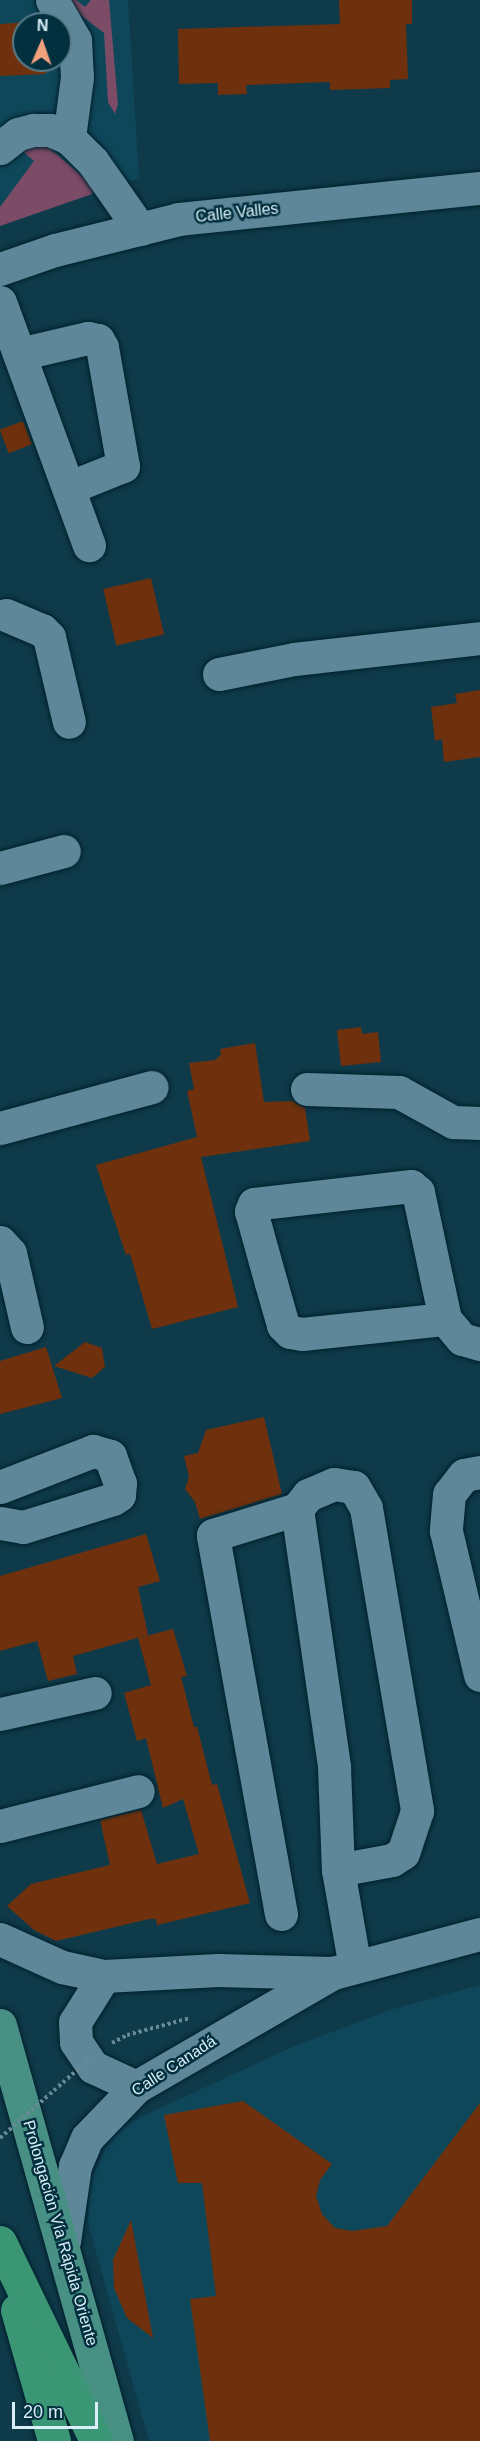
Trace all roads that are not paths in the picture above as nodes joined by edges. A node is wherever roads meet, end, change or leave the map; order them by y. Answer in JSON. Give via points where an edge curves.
{"nodes":[{"id":1,"x":52,"y":0,"type":"edge"},
{"id":2,"x":69,"y":138,"type":"junction"},
{"id":3,"x":6,"y":139,"type":"edge"},
{"id":4,"x":480,"y":188,"type":"edge"},
{"id":5,"x":140,"y":229,"type":"junction"},
{"id":6,"x":0,"y":269,"type":"edge"},
{"id":7,"x":0,"y":302,"type":"edge"},
{"id":8,"x":19,"y":354,"type":"junction"},
{"id":9,"x":68,"y":488,"type":"junction"},
{"id":10,"x":88,"y":546,"type":"dead end"},
{"id":11,"x":2,"y":609,"type":"edge"},
{"id":12,"x":480,"y":638,"type":"edge"},
{"id":13,"x":219,"y":674,"type":"dead end"},
{"id":14,"x":69,"y":722,"type":"dead end"},
{"id":15,"x":64,"y":850,"type":"dead end"},
{"id":16,"x":0,"y":868,"type":"edge"},
{"id":17,"x":152,"y":1087,"type":"dead end"},
{"id":18,"x":307,"y":1089,"type":"dead end"},
{"id":19,"x":480,"y":1124,"type":"edge"},
{"id":20,"x":0,"y":1128,"type":"edge"},
{"id":21,"x":0,"y":1242,"type":"edge"},
{"id":22,"x":445,"y":1319,"type":"junction"},
{"id":23,"x":27,"y":1327,"type":"dead end"},
{"id":24,"x":480,"y":1344,"type":"edge"},
{"id":25,"x":480,"y":1472,"type":"edge"},
{"id":26,"x":0,"y":1487,"type":"edge"},
{"id":27,"x":297,"y":1509,"type":"junction"},
{"id":28,"x":0,"y":1523,"type":"edge"},
{"id":29,"x":480,"y":1675,"type":"edge"},
{"id":30,"x":95,"y":1693,"type":"dead end"},
{"id":31,"x":0,"y":1714,"type":"edge"},
{"id":32,"x":138,"y":1791,"type":"dead end"},
{"id":33,"x":0,"y":1826,"type":"edge"},
{"id":34,"x":338,"y":1870,"type":"junction"},
{"id":35,"x":281,"y":1914,"type":"dead end"},
{"id":36,"x":480,"y":1934,"type":"edge"},
{"id":37,"x":0,"y":1939,"type":"edge"},
{"id":38,"x":344,"y":1970,"type":"junction"},
{"id":39,"x":104,"y":1976,"type":"junction"},
{"id":40,"x":0,"y":2025,"type":"edge"},
{"id":41,"x":136,"y":2086,"type":"junction"},
{"id":42,"x":64,"y":2241,"type":"junction"},
{"id":43,"x":0,"y":2242,"type":"edge"},
{"id":44,"x":0,"y":2252,"type":"edge"},
{"id":45,"x":54,"y":2441,"type":"edge"},
{"id":46,"x":96,"y":2441,"type":"edge"},
{"id":47,"x":117,"y":2441,"type":"edge"}],
"edges":[{"from":1,"to":2,"type":"street","via":[[75,39],[77,77]]},
{"from":2,"to":3,"type":"street","via":[[50,130]]},
{"from":2,"to":5,"type":"street","via":[[93,162]]},
{"from":4,"to":5,"type":"street","name":"Calle Valles","via":[[180,219]]},
{"from":5,"to":6,"type":"street","name":"Calle Valles","via":[[55,250]]},
{"from":7,"to":8,"type":"street"},
{"from":8,"to":9,"type":"street"},
{"from":8,"to":9,"type":"street","via":[[88,338],[98,340],[102,347],[123,466]]},
{"from":9,"to":10,"type":"street"},
{"from":11,"to":14,"type":"street","via":[[49,637]]},
{"from":12,"to":13,"type":"street","via":[[294,659]]},
{"from":15,"to":16,"type":"street"},
{"from":17,"to":20,"type":"street"},
{"from":18,"to":19,"type":"street","via":[[399,1092],[453,1122]]},
{"from":21,"to":23,"type":"street","via":[[10,1253]]},
{"from":22,"to":22,"type":"street","via":[[290,1332],[284,1325],[271,1283],[251,1210],[254,1204],[411,1186],[418,1192]]},
{"from":22,"to":24,"type":"street","via":[[462,1340]]},
{"from":25,"to":29,"type":"street","via":[[464,1475],[449,1494],[446,1531]]},
{"from":26,"to":28,"type":"street","via":[[93,1451],[110,1456],[120,1483],[119,1495],[113,1499],[23,1527]]},
{"from":27,"to":34,"type":"street","via":[[334,1767]]},
{"from":27,"to":34,"type":"street","via":[[308,1495],[334,1484],[354,1487],[366,1508],[417,1811],[403,1853],[392,1860]]},
{"from":27,"to":35,"type":"street","via":[[213,1535]]},
{"from":30,"to":31,"type":"street"},
{"from":32,"to":33,"type":"street"},
{"from":34,"to":38,"type":"street"},
{"from":36,"to":38,"type":"street","name":"Calle Canadá"},
{"from":37,"to":39,"type":"street","name":"Calle Canadá","via":[[62,1967]]},
{"from":38,"to":39,"type":"street","name":"Calle Canadá","via":[[218,1970]]},
{"from":38,"to":41,"type":"street","name":"Calle Canadá"},
{"from":39,"to":41,"type":"street","via":[[75,2022],[76,2042],[93,2067]]},
{"from":40,"to":42,"type":"main road","name":"Prolongación Vía Rápida Oriente"},
{"from":41,"to":42,"type":"street","name":"Calle Canadá","via":[[87,2138],[75,2166]]},
{"from":42,"to":47,"type":"main road","name":"Prolongación Vía Rápida Oriente"},
{"from":43,"to":46,"type":"highway"},
{"from":44,"to":45,"type":"highway"}]}
